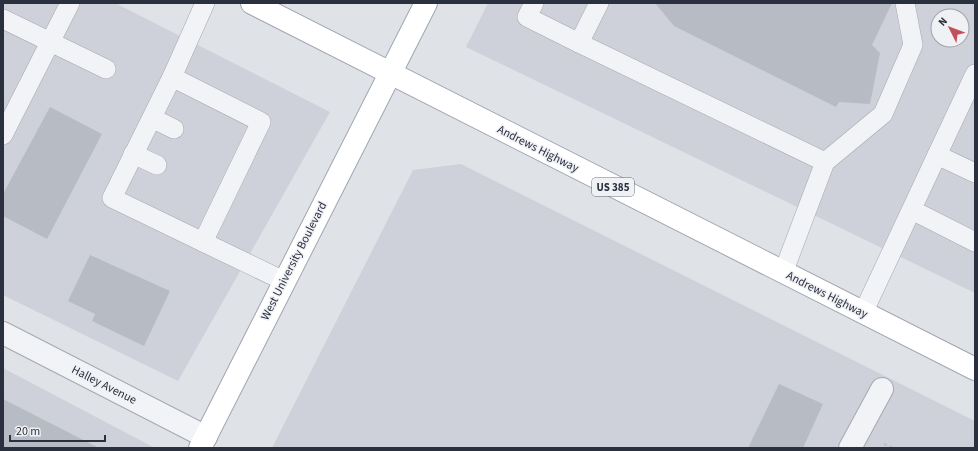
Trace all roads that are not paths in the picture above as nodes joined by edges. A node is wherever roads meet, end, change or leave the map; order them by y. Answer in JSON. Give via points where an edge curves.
{"nodes":[{"id":1,"x":70,"y":3,"type":"edge"},
{"id":2,"x":204,"y":3,"type":"edge"},
{"id":3,"x":252,"y":3,"type":"edge"},
{"id":4,"x":426,"y":3,"type":"edge"},
{"id":5,"x":534,"y":3,"type":"edge"},
{"id":6,"x":599,"y":3,"type":"edge"},
{"id":7,"x":905,"y":3,"type":"edge"},
{"id":8,"x":3,"y":19,"type":"edge"},
{"id":9,"x":50,"y":42,"type":"junction"},
{"id":10,"x":579,"y":43,"type":"junction"},
{"id":11,"x":106,"y":69,"type":"dead end"},
{"id":12,"x":389,"y":74,"type":"junction"},
{"id":13,"x":975,"y":74,"type":"edge"},
{"id":14,"x":172,"y":77,"type":"junction"},
{"id":15,"x":152,"y":118,"type":"junction"},
{"id":16,"x":174,"y":129,"type":"dead end"},
{"id":17,"x":3,"y":135,"type":"edge"},
{"id":18,"x":134,"y":154,"type":"junction"},
{"id":19,"x":937,"y":155,"type":"junction"},
{"id":20,"x":825,"y":162,"type":"junction"},
{"id":21,"x":157,"y":165,"type":"dead end"},
{"id":22,"x":975,"y":173,"type":"edge"},
{"id":23,"x":912,"y":210,"type":"junction"},
{"id":24,"x":203,"y":242,"type":"junction"},
{"id":25,"x":975,"y":242,"type":"edge"},
{"id":26,"x":783,"y":273,"type":"junction"},
{"id":27,"x":284,"y":281,"type":"junction"},
{"id":28,"x":863,"y":313,"type":"junction"},
{"id":29,"x":3,"y":332,"type":"edge"},
{"id":30,"x":975,"y":369,"type":"edge"},
{"id":31,"x":882,"y":389,"type":"dead end"},
{"id":32,"x":203,"y":442,"type":"edge"},
{"id":33,"x":850,"y":448,"type":"edge"}],
"edges":[{"from":1,"to":9,"type":"lane"},
{"from":2,"to":14,"type":"lane"},
{"from":3,"to":12,"type":"main road","name":"Andrews Highway","number":"US 385"},
{"from":4,"to":12,"type":"main road","name":"West University Boulevard"},
{"from":5,"to":10,"type":"lane","via":[[527,17]]},
{"from":6,"to":10,"type":"lane"},
{"from":7,"to":20,"type":"lane","via":[[913,45],[883,114]]},
{"from":8,"to":9,"type":"lane"},
{"from":9,"to":11,"type":"lane"},
{"from":9,"to":17,"type":"lane"},
{"from":10,"to":20,"type":"lane"},
{"from":12,"to":26,"type":"main road","name":"Andrews Highway","number":"US 385"},
{"from":12,"to":27,"type":"main road","name":"West University Boulevard"},
{"from":13,"to":19,"type":"lane"},
{"from":14,"to":15,"type":"lane"},
{"from":14,"to":24,"type":"lane","via":[[261,122],[237,159],[220,195]]},
{"from":15,"to":16,"type":"lane"},
{"from":15,"to":18,"type":"lane"},
{"from":18,"to":21,"type":"lane"},
{"from":18,"to":24,"type":"lane","via":[[112,198]]},
{"from":19,"to":22,"type":"lane"},
{"from":19,"to":23,"type":"lane"},
{"from":20,"to":26,"type":"lane"},
{"from":23,"to":25,"type":"lane"},
{"from":23,"to":28,"type":"lane"},
{"from":24,"to":27,"type":"lane"},
{"from":26,"to":28,"type":"main road","name":"Andrews Highway","number":"US 385"},
{"from":27,"to":32,"type":"main road","name":"West University Boulevard"},
{"from":28,"to":30,"type":"main road","name":"Andrews Highway","number":"US 385"},
{"from":29,"to":32,"type":"street","name":"Halley Avenue"},
{"from":31,"to":33,"type":"street"}]}
